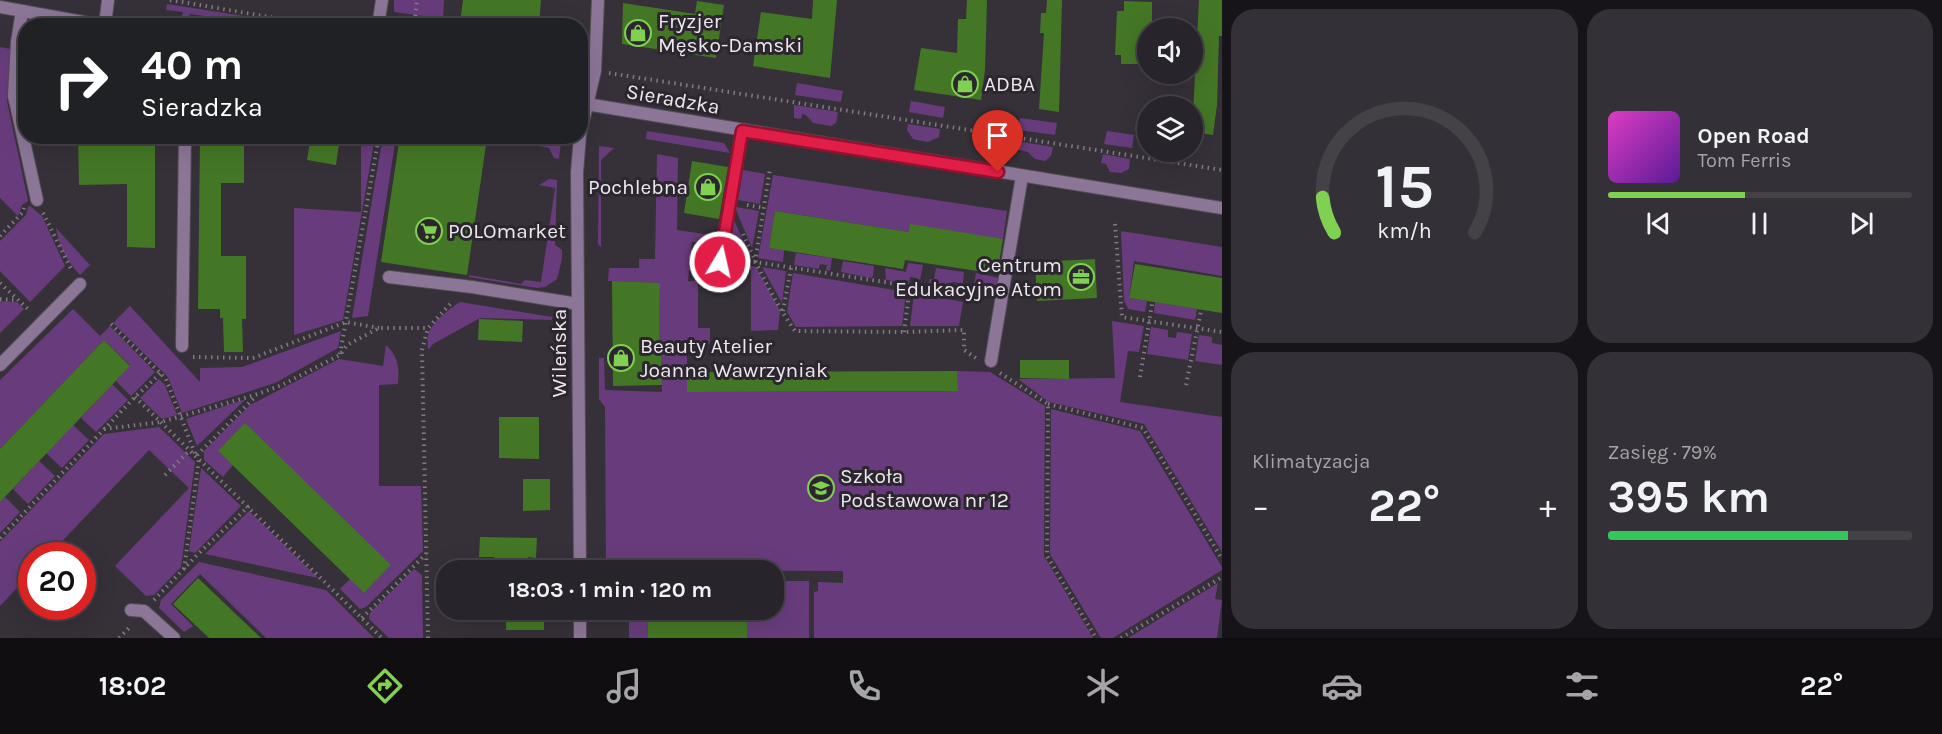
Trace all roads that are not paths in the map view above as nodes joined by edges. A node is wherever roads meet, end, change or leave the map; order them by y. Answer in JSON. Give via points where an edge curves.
{"nodes":[{"id":1,"x":108,"y":0,"type":"edge"},
{"id":2,"x":382,"y":0,"type":"edge"},
{"id":3,"x":598,"y":0,"type":"edge"},
{"id":4,"x":0,"y":7,"type":"edge"},
{"id":5,"x":22,"y":11,"type":"junction"},
{"id":6,"x":21,"y":18,"type":"edge"},
{"id":7,"x":61,"y":18,"type":"edge"},
{"id":8,"x":106,"y":18,"type":"edge"},
{"id":9,"x":379,"y":18,"type":"edge"},
{"id":10,"x":18,"y":36,"type":"edge"},
{"id":11,"x":588,"y":92,"type":"edge"},
{"id":12,"x":588,"y":105,"type":"edge"},
{"id":13,"x":18,"y":113,"type":"edge"},
{"id":14,"x":742,"y":131,"type":"junction"},
{"id":15,"x":25,"y":144,"type":"edge"},
{"id":16,"x":185,"y":144,"type":"edge"},
{"id":17,"x":579,"y":144,"type":"edge"},
{"id":18,"x":1022,"y":176,"type":"junction"},
{"id":19,"x":38,"y":200,"type":"road end"},
{"id":20,"x":1222,"y":208,"type":"edge"},
{"id":21,"x":720,"y":260,"type":"road end"},
{"id":22,"x":388,"y":276,"type":"dead end"},
{"id":23,"x":80,"y":284,"type":"road end"},
{"id":24,"x":578,"y":304,"type":"junction"},
{"id":25,"x":182,"y":352,"type":"road end"},
{"id":26,"x":986,"y":361,"type":"road end"},
{"id":27,"x":0,"y":365,"type":"edge"},
{"id":28,"x":580,"y":560,"type":"edge"},
{"id":29,"x":131,"y":610,"type":"dead end"},
{"id":30,"x":580,"y":620,"type":"edge"},
{"id":31,"x":174,"y":638,"type":"edge"},
{"id":32,"x":580,"y":638,"type":"edge"}],
"edges":[{"from":1,"to":8,"type":"street"},
{"from":2,"to":9,"type":"street"},
{"from":3,"to":11,"type":"street","name":"Wileńska","via":[[595,71]]},
{"from":4,"to":5,"type":"street"},
{"from":5,"to":6,"type":"street"},
{"from":5,"to":7,"type":"street"},
{"from":10,"to":13,"type":"street","via":[[14,96]]},
{"from":12,"to":14,"type":"street","name":"Sieradzka"},
{"from":14,"to":18,"type":"street","name":"Sieradzka"},
{"from":14,"to":21,"type":"street"},
{"from":15,"to":19,"type":"street"},
{"from":16,"to":25,"type":"street"},
{"from":17,"to":24,"type":"street","name":"Wileńska"},
{"from":18,"to":20,"type":"street","name":"Sieradzka"},
{"from":18,"to":26,"type":"street"},
{"from":22,"to":24,"type":"street"},
{"from":23,"to":27,"type":"street"},
{"from":24,"to":28,"type":"street","name":"Wileńska"},
{"from":29,"to":31,"type":"street","via":[[144,611]]},
{"from":30,"to":32,"type":"street"}]}
